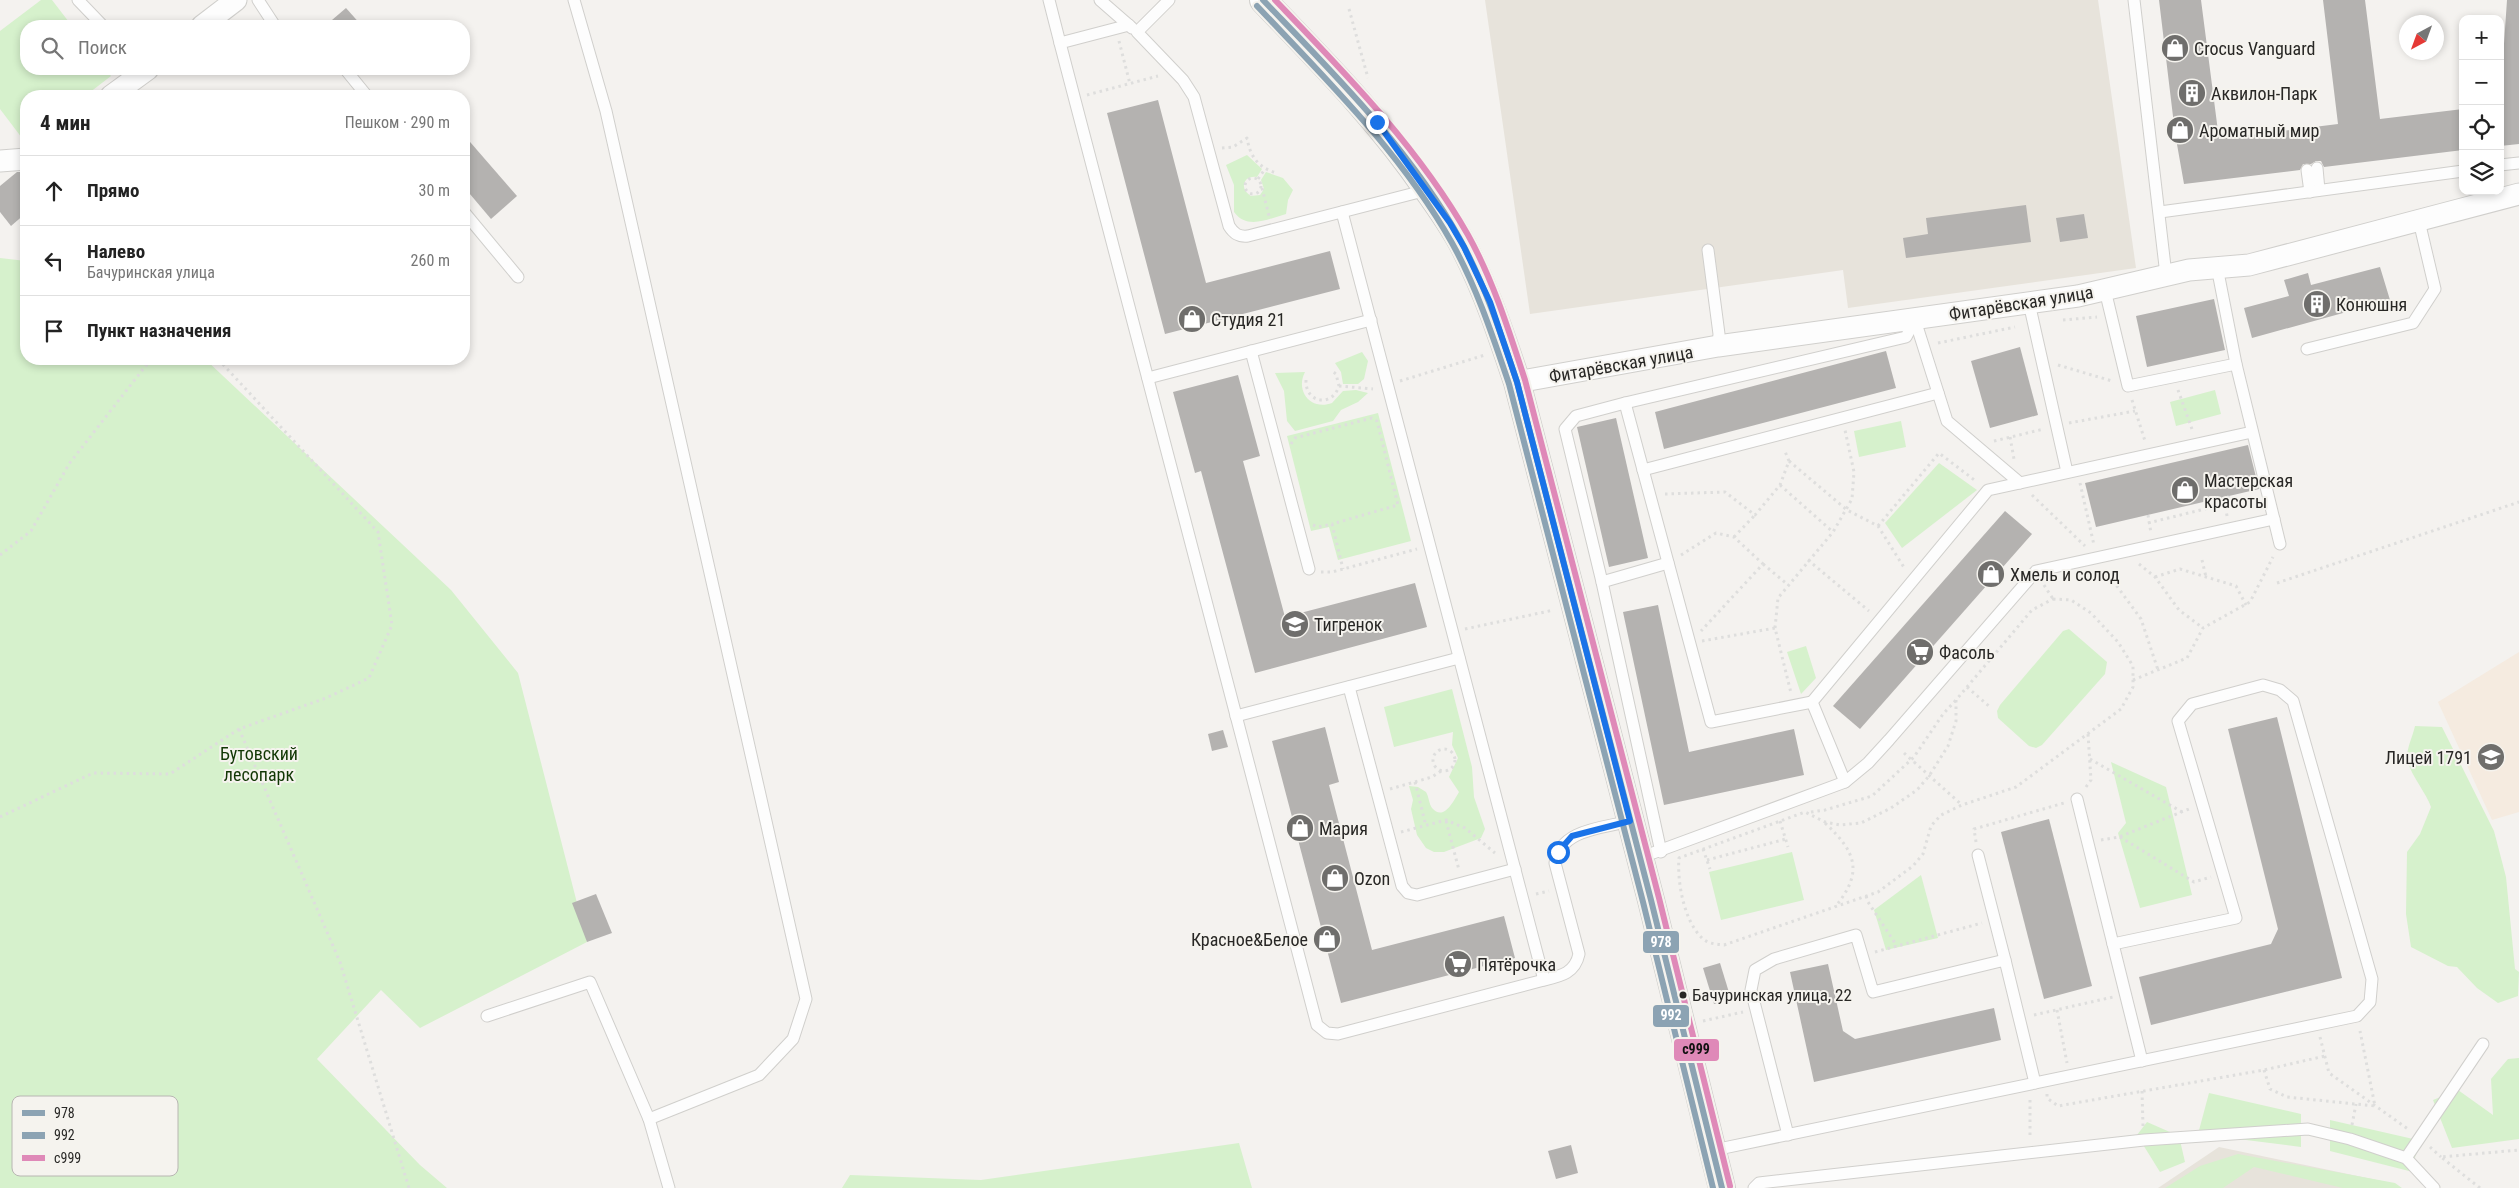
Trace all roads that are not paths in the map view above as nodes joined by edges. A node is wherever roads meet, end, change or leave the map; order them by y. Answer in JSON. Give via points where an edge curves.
{"nodes":[{"id":1,"x":78,"y":0,"type":"edge"},
{"id":2,"x":236,"y":0,"type":"edge"},
{"id":3,"x":258,"y":0,"type":"edge"},
{"id":4,"x":574,"y":0,"type":"edge"},
{"id":5,"x":1048,"y":0,"type":"edge"},
{"id":6,"x":1100,"y":0,"type":"edge"},
{"id":7,"x":1169,"y":0,"type":"edge"},
{"id":8,"x":1263,"y":0,"type":"edge"},
{"id":9,"x":2134,"y":0,"type":"edge"},
{"id":10,"x":97,"y":20,"type":"edge"},
{"id":11,"x":210,"y":20,"type":"edge"},
{"id":12,"x":271,"y":20,"type":"edge"},
{"id":13,"x":1133,"y":29,"type":"junction"},
{"id":14,"x":1060,"y":43,"type":"junction"},
{"id":15,"x":138,"y":75,"type":"edge"},
{"id":16,"x":350,"y":75,"type":"edge"},
{"id":17,"x":119,"y":90,"type":"edge"},
{"id":18,"x":362,"y":90,"type":"edge"},
{"id":19,"x":20,"y":159,"type":"edge"},
{"id":20,"x":0,"y":161,"type":"edge"},
{"id":21,"x":2519,"y":163,"type":"edge"},
{"id":22,"x":2504,"y":165,"type":"edge"},
{"id":23,"x":2312,"y":169,"type":"dead end"},
{"id":24,"x":2459,"y":172,"type":"edge"},
{"id":25,"x":1427,"y":190,"type":"junction"},
{"id":26,"x":2314,"y":191,"type":"junction"},
{"id":27,"x":2519,"y":194,"type":"edge"},
{"id":28,"x":1342,"y":212,"type":"junction"},
{"id":29,"x":2160,"y":212,"type":"junction"},
{"id":30,"x":470,"y":219,"type":"edge"},
{"id":31,"x":2418,"y":221,"type":"junction"},
{"id":32,"x":1708,"y":250,"type":"dead end"},
{"id":33,"x":2217,"y":267,"type":"junction"},
{"id":34,"x":2166,"y":275,"type":"junction"},
{"id":35,"x":518,"y":278,"type":"dead end"},
{"id":36,"x":2105,"y":290,"type":"junction"},
{"id":37,"x":2029,"y":304,"type":"junction"},
{"id":38,"x":1370,"y":320,"type":"junction"},
{"id":39,"x":1915,"y":320,"type":"junction"},
{"id":40,"x":1718,"y":346,"type":"junction"},
{"id":41,"x":2307,"y":349,"type":"dead end"},
{"id":42,"x":1251,"y":351,"type":"junction"},
{"id":43,"x":2236,"y":364,"type":"junction"},
{"id":44,"x":1148,"y":378,"type":"junction"},
{"id":45,"x":1517,"y":382,"type":"junction"},
{"id":46,"x":1938,"y":394,"type":"junction"},
{"id":47,"x":1625,"y":403,"type":"junction"},
{"id":48,"x":2252,"y":432,"type":"junction"},
{"id":49,"x":1643,"y":470,"type":"junction"},
{"id":50,"x":2072,"y":471,"type":"junction"},
{"id":51,"x":2020,"y":482,"type":"junction"},
{"id":52,"x":2274,"y":520,"type":"junction"},
{"id":53,"x":2280,"y":544,"type":"road end"},
{"id":54,"x":1668,"y":563,"type":"junction"},
{"id":55,"x":1309,"y":569,"type":"road end"},
{"id":56,"x":1602,"y":582,"type":"junction"},
{"id":57,"x":1459,"y":658,"type":"junction"},
{"id":58,"x":1349,"y":686,"type":"junction"},
{"id":59,"x":1812,"y":702,"type":"junction"},
{"id":60,"x":1236,"y":716,"type":"junction"},
{"id":61,"x":1845,"y":782,"type":"junction"},
{"id":62,"x":2078,"y":799,"type":"road end"},
{"id":63,"x":1630,"y":821,"type":"junction"},
{"id":64,"x":1650,"y":854,"type":"junction"},
{"id":65,"x":1978,"y":855,"type":"road end"},
{"id":66,"x":1515,"y":869,"type":"junction"},
{"id":67,"x":2113,"y":944,"type":"junction"},
{"id":68,"x":2005,"y":960,"type":"junction"},
{"id":69,"x":1544,"y":980,"type":"junction"},
{"id":70,"x":486,"y":1016,"type":"dead end"},
{"id":71,"x":2483,"y":1044,"type":"dead end"},
{"id":72,"x":2142,"y":1061,"type":"junction"},
{"id":73,"x":2034,"y":1090,"type":"junction"},
{"id":74,"x":649,"y":1119,"type":"junction"},
{"id":75,"x":1788,"y":1135,"type":"junction"},
{"id":76,"x":1714,"y":1150,"type":"junction"},
{"id":77,"x":2406,"y":1158,"type":"junction"},
{"id":78,"x":669,"y":1188,"type":"edge"},
{"id":79,"x":1722,"y":1188,"type":"edge"},
{"id":80,"x":1754,"y":1188,"type":"edge"},
{"id":81,"x":2434,"y":1188,"type":"edge"}],
"edges":[{"from":1,"to":10,"type":"lane"},
{"from":2,"to":11,"type":"street"},
{"from":3,"to":12,"type":"lane"},
{"from":4,"to":74,"type":"lane","via":[[608,120],[806,999],[793,1039],[759,1075]]},
{"from":5,"to":14,"type":"lane"},
{"from":6,"to":13,"type":"lane"},
{"from":7,"to":13,"type":"lane"},
{"from":8,"to":25,"type":"street","via":[[1365,107]]},
{"from":9,"to":29,"type":"lane"},
{"from":13,"to":14,"type":"lane","via":[[1116,28]]},
{"from":13,"to":28,"type":"lane","via":[[1175,72],[1194,97],[1231,230],[1244,236]]},
{"from":14,"to":44,"type":"lane"},
{"from":15,"to":17,"type":"street"},
{"from":16,"to":18,"type":"lane"},
{"from":19,"to":20,"type":"street"},
{"from":21,"to":22,"type":"lane"},
{"from":23,"to":26,"type":"lane"},
{"from":24,"to":26,"type":"lane"},
{"from":25,"to":28,"type":"lane"},
{"from":25,"to":45,"type":"street","via":[[1450,223],[1480,279]]},
{"from":26,"to":29,"type":"lane"},
{"from":27,"to":31,"type":"street","name":"Фитарёвская улица"},
{"from":28,"to":38,"type":"lane"},
{"from":29,"to":34,"type":"lane"},
{"from":30,"to":35,"type":"lane"},
{"from":31,"to":33,"type":"street","name":"Фитарёвская улица","via":[[2249,265]]},
{"from":31,"to":41,"type":"lane","via":[[2435,289],[2413,323]]},
{"from":32,"to":40,"type":"lane"},
{"from":33,"to":34,"type":"street","name":"Фитарёвская улица"},
{"from":33,"to":43,"type":"lane"},
{"from":34,"to":36,"type":"street","name":"Фитарёвская улица"},
{"from":36,"to":37,"type":"street","name":"Фитарёвская улица"},
{"from":36,"to":43,"type":"lane","via":[[2128,386]]},
{"from":37,"to":39,"type":"street","name":"Фитарёвская улица"},
{"from":37,"to":50,"type":"lane"},
{"from":38,"to":42,"type":"lane"},
{"from":38,"to":57,"type":"lane"},
{"from":39,"to":40,"type":"street","name":"Фитарёвская улица"},
{"from":39,"to":46,"type":"lane"},
{"from":39,"to":47,"type":"lane","via":[[1906,337]]},
{"from":40,"to":45,"type":"street","name":"Фитарёвская улица"},
{"from":42,"to":44,"type":"lane"},
{"from":42,"to":55,"type":"lane"},
{"from":43,"to":48,"type":"lane"},
{"from":44,"to":60,"type":"lane"},
{"from":45,"to":63,"type":"street"},
{"from":46,"to":49,"type":"lane"},
{"from":46,"to":51,"type":"lane","via":[[1947,421]]},
{"from":47,"to":49,"type":"lane"},
{"from":47,"to":56,"type":"lane","via":[[1576,416],[1565,428]]},
{"from":48,"to":50,"type":"lane"},
{"from":48,"to":52,"type":"lane"},
{"from":49,"to":54,"type":"lane"},
{"from":50,"to":51,"type":"lane"},
{"from":51,"to":59,"type":"lane","via":[[1988,490]]},
{"from":52,"to":53,"type":"lane"},
{"from":52,"to":61,"type":"lane","via":[[2036,571],[1890,740]]},
{"from":54,"to":56,"type":"lane"},
{"from":54,"to":59,"type":"lane","via":[[1711,722]]},
{"from":56,"to":64,"type":"lane"},
{"from":57,"to":58,"type":"lane"},
{"from":57,"to":66,"type":"lane"},
{"from":58,"to":60,"type":"lane"},
{"from":58,"to":66,"type":"lane","via":[[1402,886],[1408,893],[1417,895]]},
{"from":59,"to":61,"type":"lane"},
{"from":60,"to":69,"type":"lane","via":[[1317,1025],[1322,1030],[1338,1034]]},
{"from":61,"to":64,"type":"lane"},
{"from":62,"to":67,"type":"lane"},
{"from":63,"to":64,"type":"street"},
{"from":63,"to":69,"type":"lane","via":[[1572,836],[1558,852],[1556,864],[1579,954],[1578,961],[1566,974]]},
{"from":64,"to":76,"type":"street"},
{"from":65,"to":68,"type":"lane"},
{"from":66,"to":69,"type":"lane"},
{"from":67,"to":72,"type":"lane"},
{"from":67,"to":72,"type":"lane","via":[[2236,918],[2178,721],[2192,704],[2263,685],[2280,690],[2293,701],[2372,979],[2370,1002],[2357,1016]]},
{"from":68,"to":73,"type":"lane"},
{"from":68,"to":75,"type":"lane","via":[[1873,992],[1856,936],[1774,959],[1755,970],[1750,990]]},
{"from":70,"to":74,"type":"lane","via":[[590,982]]},
{"from":71,"to":77,"type":"lane"},
{"from":72,"to":73,"type":"lane","via":[[2069,1076]]},
{"from":73,"to":75,"type":"lane"},
{"from":74,"to":78,"type":"lane"},
{"from":75,"to":76,"type":"lane"},
{"from":76,"to":79,"type":"street"},
{"from":77,"to":80,"type":"lane","via":[[2350,1138],[2308,1129],[2144,1140],[2030,1152],[1759,1183]]},
{"from":77,"to":81,"type":"lane"}]}
